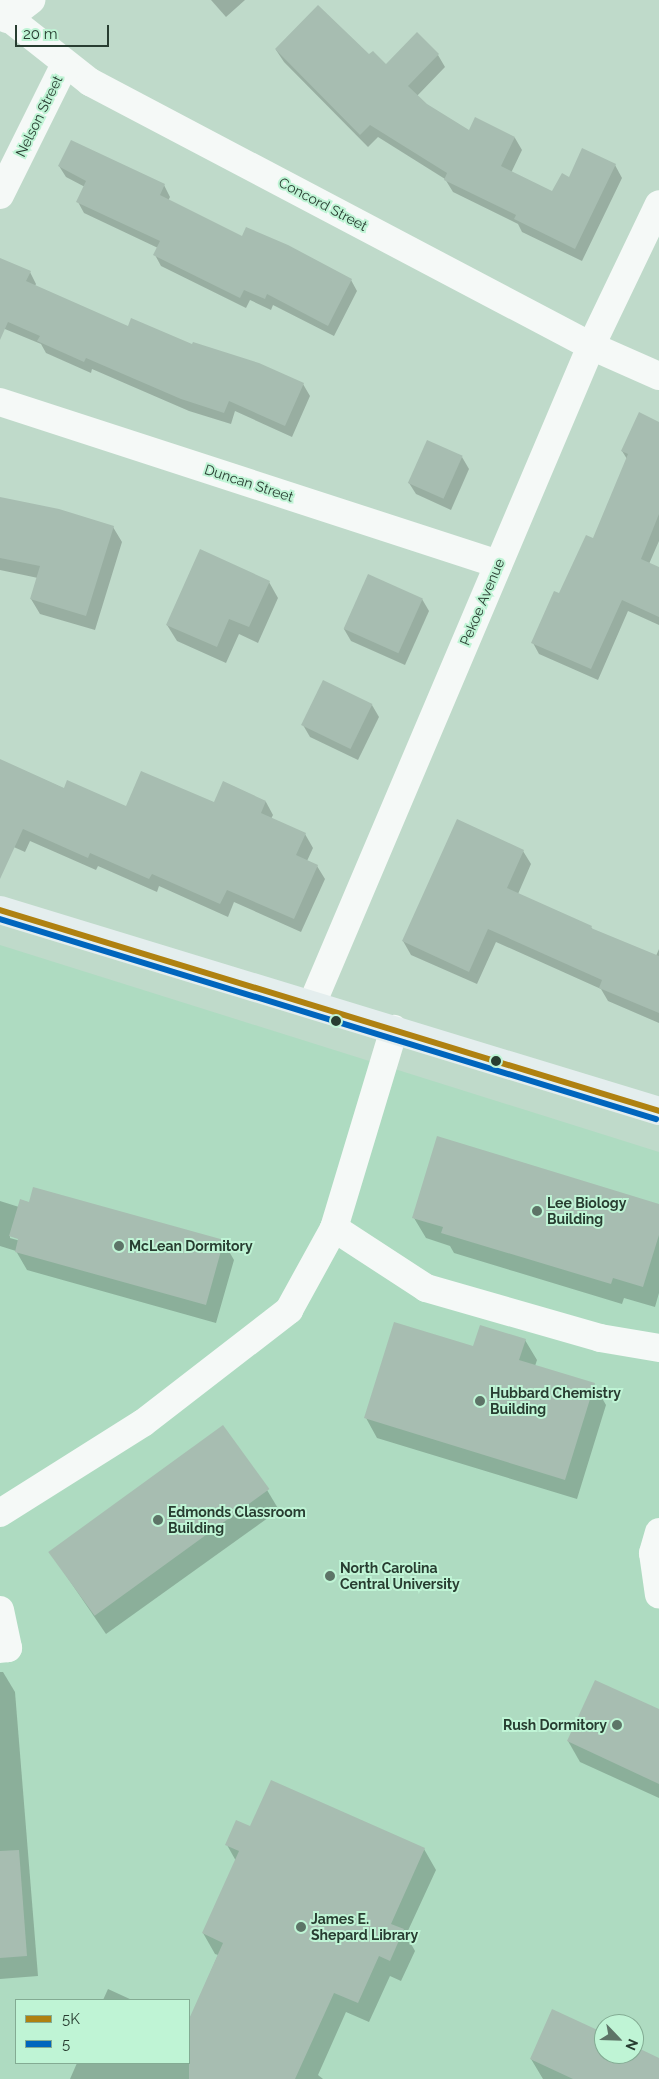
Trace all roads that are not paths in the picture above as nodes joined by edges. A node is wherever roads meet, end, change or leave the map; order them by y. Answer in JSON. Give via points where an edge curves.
{"nodes":[{"id":1,"x":31,"y":0,"type":"edge"},
{"id":2,"x":4,"y":15,"type":"edge"},
{"id":3,"x":65,"y":64,"type":"junction"},
{"id":4,"x":0,"y":195,"type":"edge"},
{"id":5,"x":659,"y":204,"type":"edge"},
{"id":6,"x":591,"y":346,"type":"junction"},
{"id":7,"x":659,"y":376,"type":"edge"},
{"id":8,"x":0,"y":402,"type":"edge"},
{"id":9,"x":498,"y":564,"type":"junction"},
{"id":10,"x":0,"y":910,"type":"edge"},
{"id":11,"x":312,"y":1004,"type":"junction"},
{"id":12,"x":394,"y":1029,"type":"junction"},
{"id":13,"x":659,"y":1111,"type":"edge"},
{"id":14,"x":334,"y":1228,"type":"junction"},
{"id":15,"x":659,"y":1348,"type":"edge"},
{"id":16,"x":0,"y":1513,"type":"edge"},
{"id":17,"x":659,"y":1532,"type":"edge"},
{"id":18,"x":659,"y":1595,"type":"edge"},
{"id":19,"x":0,"y":1610,"type":"edge"},
{"id":20,"x":0,"y":1649,"type":"edge"}],
"edges":[{"from":1,"to":2,"type":"street"},
{"from":2,"to":3,"type":"street","name":"Concord Street"},
{"from":3,"to":4,"type":"street","name":"Nelson Street"},
{"from":3,"to":6,"type":"street","name":"Concord Street","via":[[90,82]]},
{"from":5,"to":6,"type":"street","name":"Pekoe Avenue"},
{"from":6,"to":7,"type":"street","name":"Concord Street"},
{"from":6,"to":9,"type":"street","name":"Pekoe Avenue"},
{"from":8,"to":9,"type":"street","name":"Duncan Street"},
{"from":9,"to":11,"type":"street","name":"Pekoe Avenue"},
{"from":10,"to":11,"type":"main road"},
{"from":11,"to":12,"type":"main road"},
{"from":12,"to":13,"type":"main road"},
{"from":12,"to":14,"type":"street"},
{"from":14,"to":15,"type":"street","via":[[426,1288],[600,1338]]},
{"from":14,"to":16,"type":"street","via":[[288,1310],[143,1423]]},
{"from":17,"to":18,"type":"street","via":[[653,1552]]},
{"from":19,"to":20,"type":"street","via":[[8,1648]]}]}
